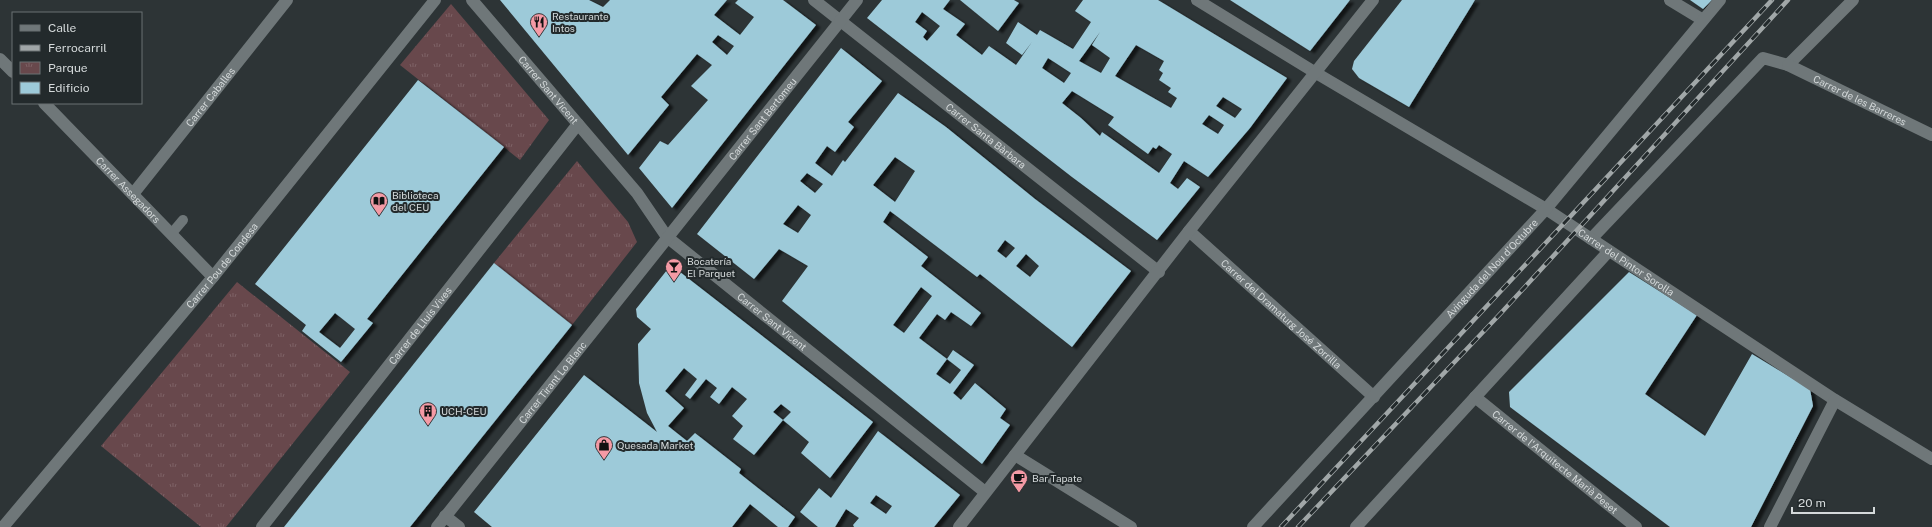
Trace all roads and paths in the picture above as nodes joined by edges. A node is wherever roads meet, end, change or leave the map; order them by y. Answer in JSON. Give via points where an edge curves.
{"nodes":[{"id":1,"x":286,"y":0,"type":"edge"},
{"id":2,"x":435,"y":0,"type":"edge"},
{"id":3,"x":472,"y":0,"type":"edge"},
{"id":4,"x":814,"y":0,"type":"edge"},
{"id":5,"x":857,"y":0,"type":"edge"},
{"id":6,"x":1197,"y":0,"type":"edge"},
{"id":7,"x":1373,"y":0,"type":"edge"},
{"id":8,"x":1670,"y":0,"type":"edge"},
{"id":9,"x":1720,"y":0,"type":"edge"},
{"id":10,"x":1853,"y":0,"type":"edge"},
{"id":11,"x":1703,"y":20,"type":"junction"},
{"id":12,"x":840,"y":22,"type":"junction"},
{"id":13,"x":0,"y":59,"type":"edge"},
{"id":14,"x":1788,"y":65,"type":"junction"},
{"id":15,"x":12,"y":71,"type":"edge"},
{"id":16,"x":1316,"y":74,"type":"junction"},
{"id":17,"x":45,"y":104,"type":"edge"},
{"id":18,"x":578,"y":124,"type":"junction"},
{"id":19,"x":1932,"y":135,"type":"edge"},
{"id":20,"x":133,"y":194,"type":"junction"},
{"id":21,"x":1546,"y":209,"type":"junction"},
{"id":22,"x":183,"y":220,"type":"dead end"},
{"id":23,"x":1189,"y":231,"type":"junction"},
{"id":24,"x":172,"y":233,"type":"junction"},
{"id":25,"x":667,"y":237,"type":"junction"},
{"id":26,"x":1591,"y":239,"type":"junction"},
{"id":27,"x":1609,"y":251,"type":"junction"},
{"id":28,"x":1159,"y":272,"type":"junction"},
{"id":29,"x":213,"y":277,"type":"junction"},
{"id":30,"x":1374,"y":396,"type":"junction"},
{"id":31,"x":1475,"y":396,"type":"junction"},
{"id":32,"x":1835,"y":400,"type":"junction"},
{"id":33,"x":1015,"y":455,"type":"junction"},
{"id":34,"x":1932,"y":459,"type":"edge"},
{"id":35,"x":986,"y":492,"type":"junction"},
{"id":36,"x":445,"y":516,"type":"junction"},
{"id":37,"x":3,"y":527,"type":"edge"},
{"id":38,"x":262,"y":527,"type":"edge"},
{"id":39,"x":436,"y":527,"type":"edge"},
{"id":40,"x":460,"y":527,"type":"edge"},
{"id":41,"x":959,"y":527,"type":"edge"},
{"id":42,"x":1131,"y":527,"type":"edge"},
{"id":43,"x":1253,"y":527,"type":"edge"},
{"id":44,"x":1356,"y":527,"type":"edge"},
{"id":45,"x":1636,"y":527,"type":"edge"},
{"id":46,"x":1770,"y":527,"type":"edge"}],
"edges":[{"from":1,"to":20,"type":"street","name":"Carrer Caballes"},
{"from":2,"to":29,"type":"street","name":"Carrer Pou de Condesa"},
{"from":3,"to":18,"type":"street","name":"Carrer Sant Vicent"},
{"from":4,"to":12,"type":"street","name":"Carrer Santa Bàrbara"},
{"from":5,"to":12,"type":"street","name":"Carrer Sant Bertomeu"},
{"from":6,"to":16,"type":"street","name":"Carrer del Pintor Sorolla"},
{"from":7,"to":16,"type":"street"},
{"from":8,"to":11,"type":"street"},
{"from":9,"to":11,"type":"street","name":"Avinguda del Nou d'Octubre"},
{"from":10,"to":14,"type":"street"},
{"from":11,"to":21,"type":"street","name":"Avinguda del Nou d'Octubre"},
{"from":12,"to":25,"type":"street","name":"Carrer Sant Bertomeu"},
{"from":12,"to":28,"type":"street","name":"Carrer Santa Bàrbara"},
{"from":13,"to":15,"type":"street"},
{"from":14,"to":19,"type":"street","name":"Carrer de les Barreres"},
{"from":14,"to":26,"type":"street","via":[[1762,58]]},
{"from":16,"to":21,"type":"street","name":"Carrer del Pintor Sorolla"},
{"from":16,"to":23,"type":"street"},
{"from":17,"to":20,"type":"street","name":"Carrer Assegadors"},
{"from":18,"to":25,"type":"street","name":"Carrer Sant Vicent","via":[[637,193]]},
{"from":18,"to":38,"type":"street","name":"Carrer de Lluís Vives"},
{"from":20,"to":24,"type":"street","name":"Carrer Assegadors"},
{"from":21,"to":26,"type":"street","name":"Carrer del Pintor Sorolla"},
{"from":21,"to":30,"type":"street","name":"Avinguda del Nou d'Octubre"},
{"from":22,"to":24,"type":"lane"},
{"from":23,"to":28,"type":"street"},
{"from":23,"to":30,"type":"street","name":"Carrer del Dramaturg José Zorrilla"},
{"from":24,"to":29,"type":"street","name":"Carrer Assegadors"},
{"from":25,"to":35,"type":"street","name":"Carrer Sant Vicent"},
{"from":25,"to":36,"type":"street","name":"Carrer Tirant Lo Blanc"},
{"from":26,"to":27,"type":"street","name":"Carrer del Pintor Sorolla"},
{"from":27,"to":31,"type":"street"},
{"from":27,"to":32,"type":"street","name":"Carrer del Pintor Sorolla"},
{"from":28,"to":33,"type":"street"},
{"from":29,"to":37,"type":"street","name":"Carrer Pou de Condesa"},
{"from":30,"to":43,"type":"street","name":"Avinguda del Nou d'Octubre"},
{"from":31,"to":44,"type":"street"},
{"from":31,"to":45,"type":"street","name":"Carrer de l'Arquitecte Marià Peset"},
{"from":32,"to":34,"type":"street","name":"Carrer del Pintor Sorolla"},
{"from":32,"to":46,"type":"street"},
{"from":33,"to":35,"type":"street"},
{"from":33,"to":42,"type":"street"},
{"from":35,"to":41,"type":"street"},
{"from":36,"to":39,"type":"street","name":"Carrer Tirant Lo Blanc"},
{"from":36,"to":40,"type":"street"}]}
